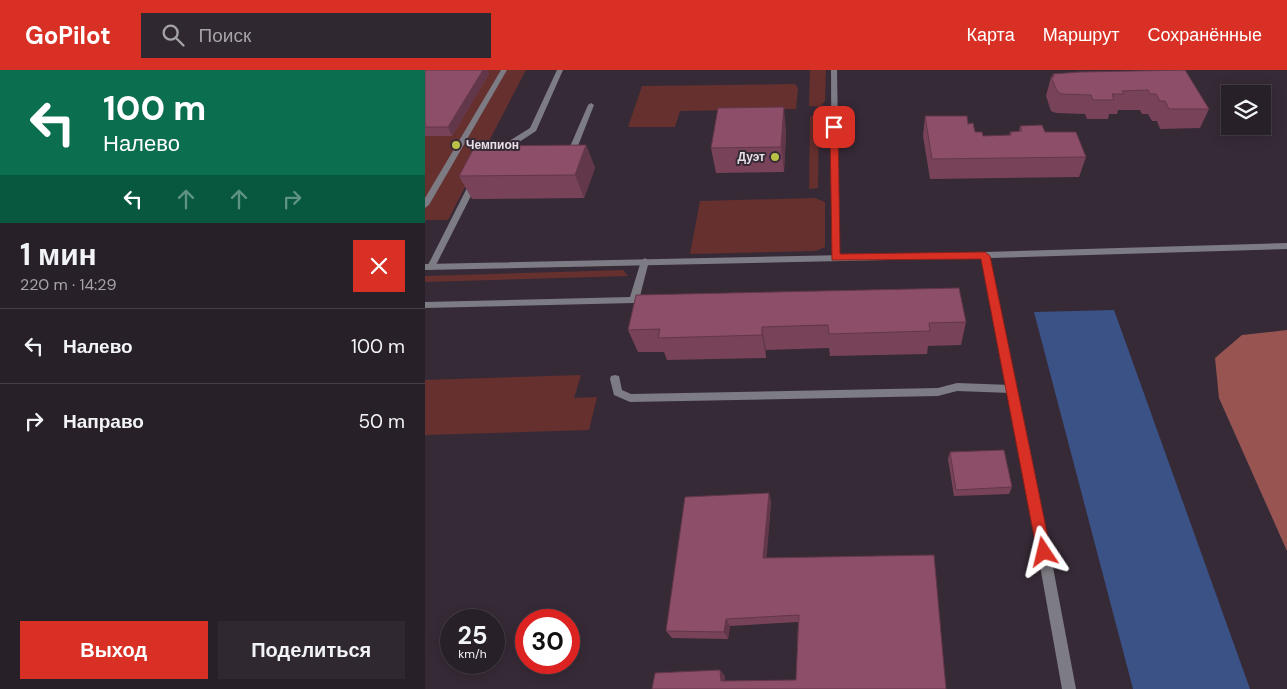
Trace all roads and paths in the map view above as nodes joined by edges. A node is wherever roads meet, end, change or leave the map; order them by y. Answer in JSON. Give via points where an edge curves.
{"nodes":[{"id":1,"x":504,"y":70,"type":"edge"},
{"id":2,"x":560,"y":70,"type":"edge"},
{"id":3,"x":834,"y":70,"type":"edge"},
{"id":4,"x":591,"y":105,"type":"dead end"},
{"id":5,"x":553,"y":151,"type":"edge"},
{"id":6,"x":498,"y":152,"type":"junction"},
{"id":7,"x":517,"y":152,"type":"edge"},
{"id":8,"x":486,"y":160,"type":"edge"},
{"id":9,"x":477,"y":178,"type":"edge"},
{"id":10,"x":428,"y":194,"type":"edge"},
{"id":11,"x":425,"y":205,"type":"edge"},
{"id":12,"x":1287,"y":246,"type":"edge"},
{"id":13,"x":985,"y":256,"type":"junction"},
{"id":14,"x":836,"y":258,"type":"junction"},
{"id":15,"x":645,"y":261,"type":"junction"},
{"id":16,"x":428,"y":267,"type":"edge"},
{"id":17,"x":425,"y":305,"type":"edge"},
{"id":18,"x":615,"y":379,"type":"dead end"},
{"id":19,"x":1011,"y":389,"type":"junction"},
{"id":20,"x":1069,"y":689,"type":"edge"}],
"edges":[{"from":1,"to":10,"type":"street"},
{"from":2,"to":6,"type":"street","via":[[533,129]]},
{"from":3,"to":14,"type":"street"},
{"from":4,"to":5,"type":"street","via":[[572,151]]},
{"from":6,"to":7,"type":"street"},
{"from":6,"to":8,"type":"street"},
{"from":9,"to":16,"type":"street"},
{"from":10,"to":11,"type":"street"},
{"from":12,"to":13,"type":"street"},
{"from":13,"to":14,"type":"street"},
{"from":13,"to":19,"type":"street"},
{"from":14,"to":15,"type":"street"},
{"from":15,"to":16,"type":"street"},
{"from":15,"to":17,"type":"street","via":[[634,300]]},
{"from":18,"to":19,"type":"street","via":[[618,392],[630,398],[937,392],[957,387]]},
{"from":19,"to":20,"type":"street"}]}
